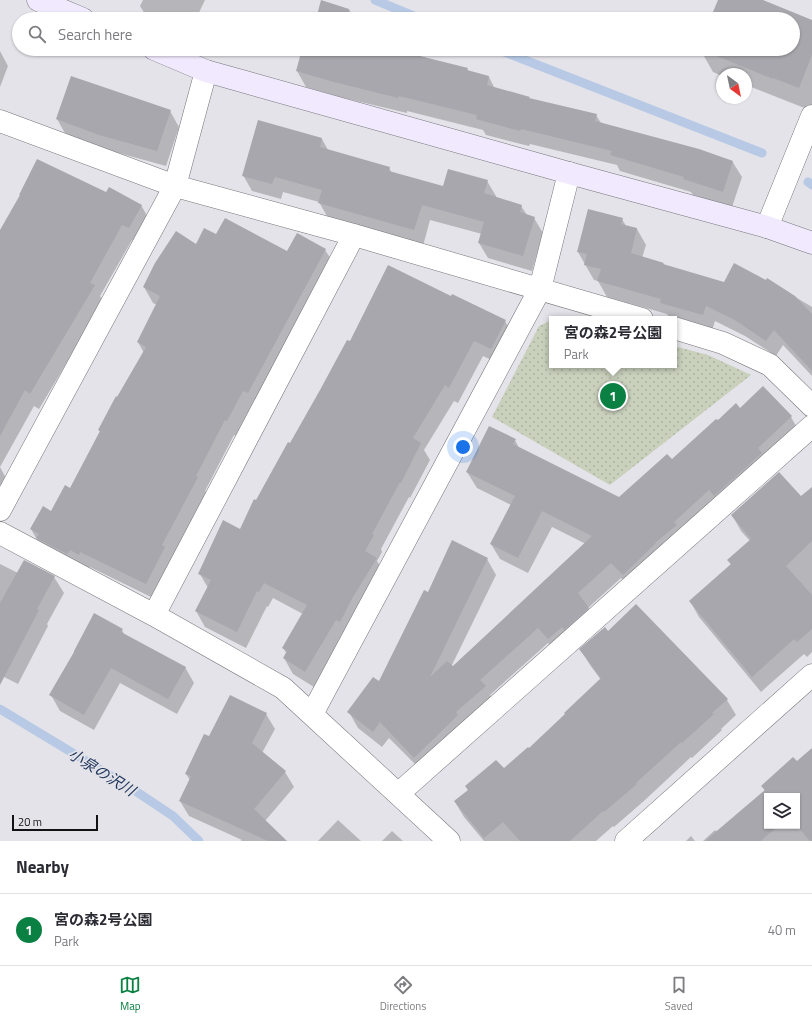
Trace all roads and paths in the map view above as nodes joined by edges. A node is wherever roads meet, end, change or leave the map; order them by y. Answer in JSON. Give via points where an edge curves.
{"nodes":[{"id":1,"x":38,"y":0,"type":"edge"},
{"id":2,"x":66,"y":12,"type":"edge"},
{"id":3,"x":171,"y":56,"type":"edge"},
{"id":4,"x":206,"y":71,"type":"junction"},
{"id":5,"x":812,"y":116,"type":"edge"},
{"id":6,"x":2,"y":126,"type":"edge"},
{"id":7,"x":569,"y":173,"type":"junction"},
{"id":8,"x":175,"y":186,"type":"junction"},
{"id":9,"x":767,"y":227,"type":"junction"},
{"id":10,"x":354,"y":235,"type":"junction"},
{"id":11,"x":812,"y":243,"type":"edge"},
{"id":12,"x":540,"y":289,"type":"junction"},
{"id":13,"x":632,"y":316,"type":"edge"},
{"id":14,"x":677,"y":329,"type":"edge"},
{"id":15,"x":812,"y":406,"type":"edge"},
{"id":16,"x":812,"y":426,"type":"edge"},
{"id":17,"x":0,"y":510,"type":"edge"},
{"id":18,"x":0,"y":533,"type":"edge"},
{"id":19,"x":154,"y":615,"type":"junction"},
{"id":20,"x":812,"y":675,"type":"edge"},
{"id":21,"x":312,"y":714,"type":"junction"},
{"id":22,"x":398,"y":794,"type":"junction"},
{"id":23,"x":449,"y":841,"type":"edge"},
{"id":24,"x":626,"y":841,"type":"edge"}],
"edges":[{"from":1,"to":2,"type":"street"},
{"from":3,"to":4,"type":"street"},
{"from":4,"to":7,"type":"street"},
{"from":4,"to":8,"type":"street"},
{"from":5,"to":9,"type":"street"},
{"from":6,"to":8,"type":"street"},
{"from":7,"to":9,"type":"street"},
{"from":7,"to":12,"type":"street"},
{"from":8,"to":10,"type":"street"},
{"from":8,"to":17,"type":"street"},
{"from":9,"to":11,"type":"street"},
{"from":10,"to":12,"type":"street"},
{"from":10,"to":19,"type":"street"},
{"from":12,"to":13,"type":"street"},
{"from":12,"to":21,"type":"street"},
{"from":14,"to":15,"type":"street","via":[[723,343],[770,365]]},
{"from":16,"to":22,"type":"street"},
{"from":18,"to":19,"type":"street"},
{"from":19,"to":21,"type":"street","via":[[283,688]]},
{"from":20,"to":24,"type":"street"},
{"from":21,"to":22,"type":"street"},
{"from":22,"to":23,"type":"street"}]}
